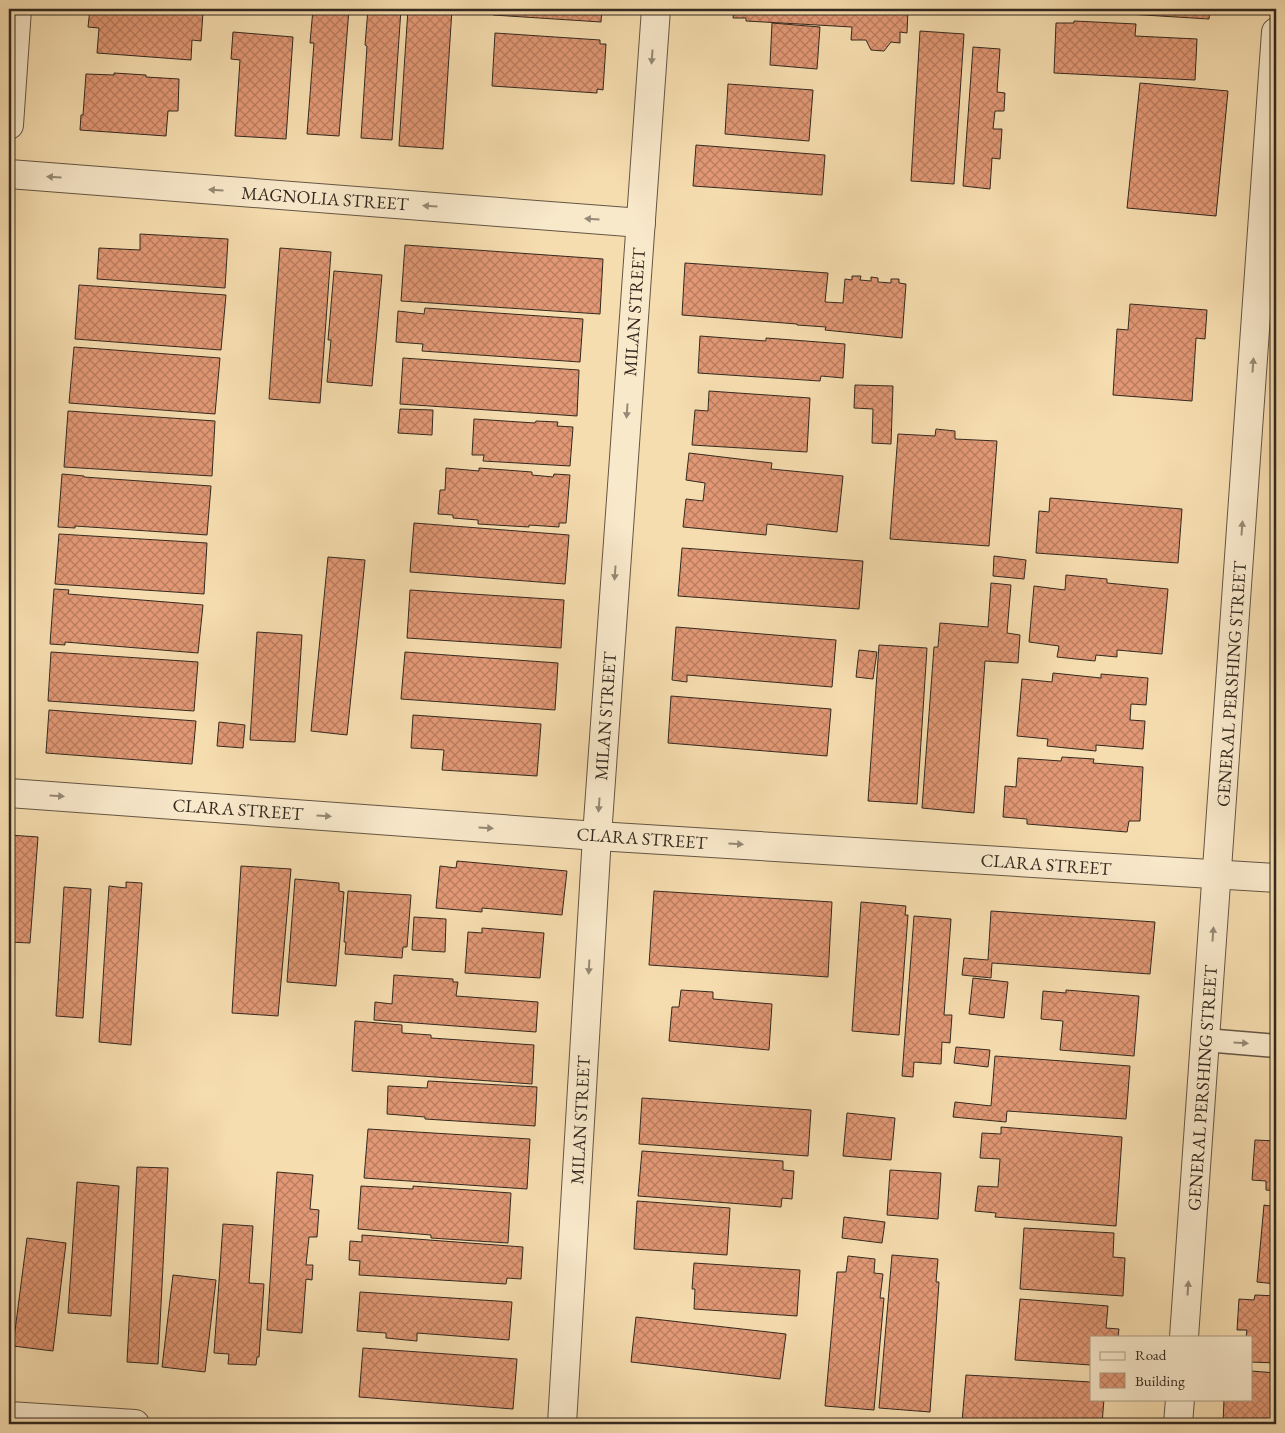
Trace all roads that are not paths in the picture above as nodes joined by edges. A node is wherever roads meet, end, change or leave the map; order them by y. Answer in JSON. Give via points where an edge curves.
{"nodes":[{"id":1,"x":17,"y":9,"type":"edge"},
{"id":2,"x":656,"y":9,"type":"edge"},
{"id":3,"x":1276,"y":32,"type":"edge"},
{"id":4,"x":9,"y":125,"type":"edge"},
{"id":5,"x":9,"y":174,"type":"edge"},
{"id":6,"x":641,"y":223,"type":"junction"},
{"id":7,"x":1268,"y":267,"type":"edge"},
{"id":8,"x":9,"y":792,"type":"edge"},
{"id":9,"x":596,"y":836,"type":"junction"},
{"id":10,"x":1217,"y":875,"type":"junction"},
{"id":11,"x":1276,"y":878,"type":"edge"},
{"id":12,"x":1205,"y":1040,"type":"junction"},
{"id":13,"x":1276,"y":1046,"type":"edge"},
{"id":14,"x":1184,"y":1336,"type":"edge"},
{"id":15,"x":1180,"y":1400,"type":"edge"},
{"id":16,"x":9,"y":1416,"type":"edge"},
{"id":17,"x":135,"y":1424,"type":"edge"},
{"id":18,"x":562,"y":1424,"type":"edge"},
{"id":19,"x":1178,"y":1424,"type":"edge"}],
"edges":[{"from":1,"to":4,"type":"street"},
{"from":2,"to":6,"type":"street","name":"MILAN STREET","one_way":true},
{"from":3,"to":7,"type":"street","name":"GENERAL PERSHING STREET"},
{"from":6,"to":5,"type":"street","name":"MAGNOLIA STREET","one_way":true},
{"from":6,"to":9,"type":"street","name":"MILAN STREET","one_way":true},
{"from":10,"to":7,"type":"street","name":"GENERAL PERSHING STREET","one_way":true},
{"from":8,"to":9,"type":"street","name":"CLARA STREET","one_way":true},
{"from":9,"to":10,"type":"street","name":"CLARA STREET","one_way":true},
{"from":9,"to":18,"type":"street","name":"MILAN STREET","one_way":true},
{"from":10,"to":11,"type":"street","name":"CLARA STREET"},
{"from":12,"to":10,"type":"street","name":"GENERAL PERSHING STREET","one_way":true},
{"from":12,"to":13,"type":"lane","one_way":true},
{"from":14,"to":12,"type":"street","name":"GENERAL PERSHING STREET","one_way":true},
{"from":15,"to":19,"type":"street"},
{"from":16,"to":17,"type":"street"}]}
